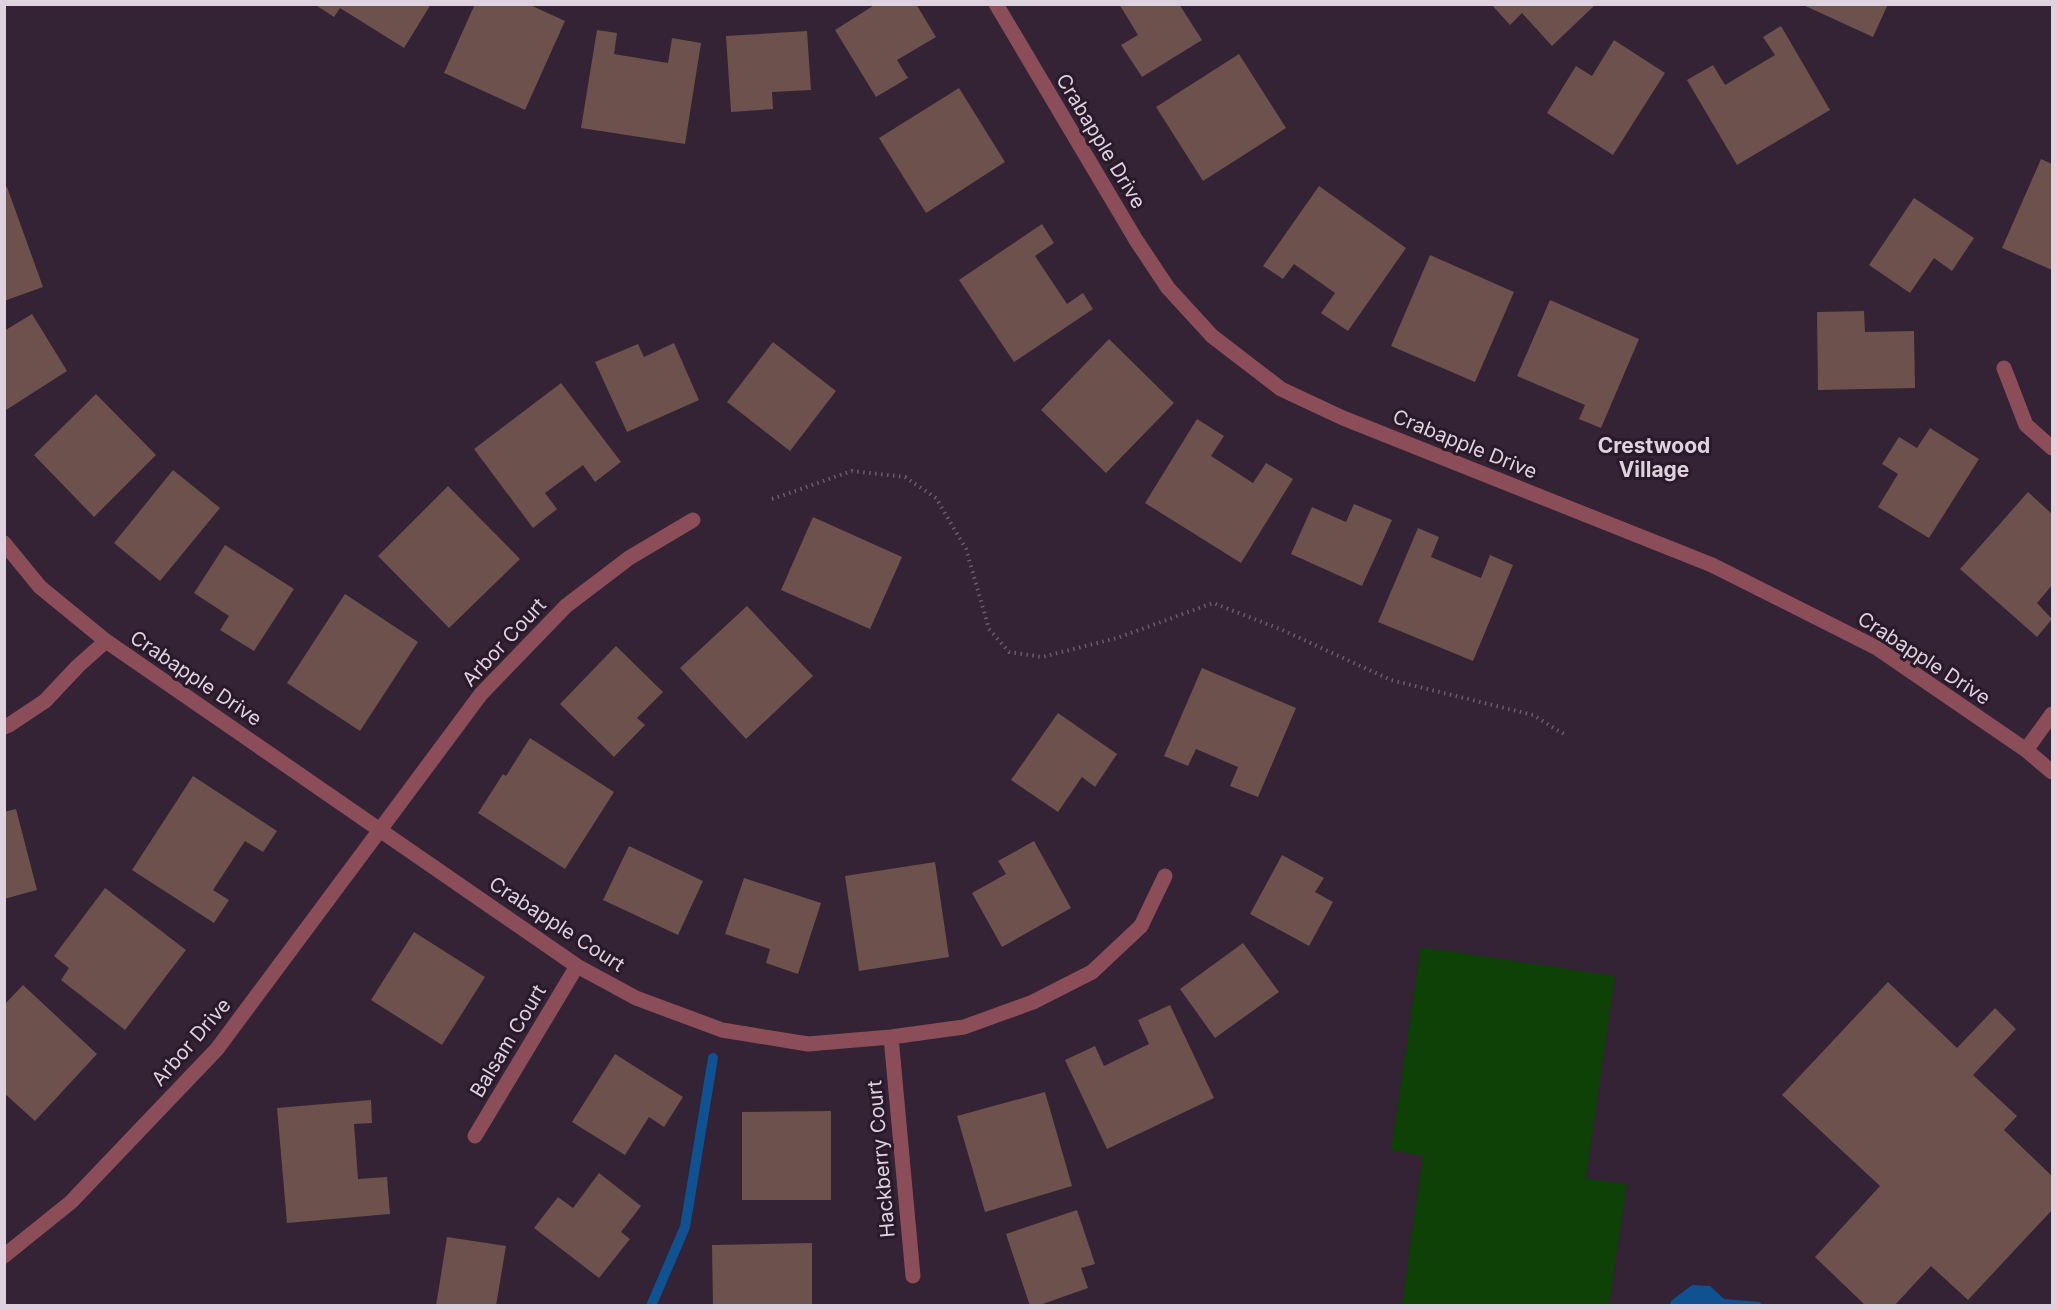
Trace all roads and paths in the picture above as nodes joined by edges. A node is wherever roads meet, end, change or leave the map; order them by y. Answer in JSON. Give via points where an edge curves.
{"nodes":[{"id":1,"x":996,"y":4,"type":"edge"},
{"id":2,"x":2004,"y":368,"type":"dead end"},
{"id":3,"x":2052,"y":448,"type":"edge"},
{"id":4,"x":772,"y":499,"type":"dead end"},
{"id":5,"x":693,"y":520,"type":"dead end"},
{"id":6,"x":4,"y":543,"type":"edge"},
{"id":7,"x":106,"y":641,"type":"junction"},
{"id":8,"x":2052,"y":714,"type":"edge"},
{"id":9,"x":4,"y":726,"type":"edge"},
{"id":10,"x":1567,"y":736,"type":"dead end"},
{"id":11,"x":2026,"y":750,"type":"junction"},
{"id":12,"x":2052,"y":772,"type":"edge"},
{"id":13,"x":380,"y":829,"type":"junction"},
{"id":14,"x":1165,"y":876,"type":"dead end"},
{"id":15,"x":577,"y":966,"type":"junction"},
{"id":16,"x":891,"y":1037,"type":"junction"},
{"id":17,"x":475,"y":1136,"type":"dead end"},
{"id":18,"x":4,"y":1256,"type":"edge"},
{"id":19,"x":913,"y":1276,"type":"dead end"}],
"edges":[{"from":1,"to":11,"type":"street","name":"Crabapple Drive","via":[[1168,288],[1212,336],[1281,389],[1343,418],[1712,565],[1877,648]]},
{"from":2,"to":3,"type":"street","via":[[2026,425]]},
{"from":4,"to":10,"type":"path","via":[[852,471],[905,477],[936,498],[966,549],[989,629],[1009,652],[1042,657],[1118,638],[1213,603],[1391,680],[1533,715]]},
{"from":5,"to":13,"type":"street","name":"Arbor Court","via":[[629,558],[566,606],[481,694]]},
{"from":6,"to":7,"type":"street","name":"Crabapple Drive","via":[[39,586]]},
{"from":7,"to":9,"type":"street","via":[[45,701]]},
{"from":7,"to":13,"type":"street","name":"Crabapple Drive"},
{"from":8,"to":11,"type":"street"},
{"from":11,"to":12,"type":"street","name":"Crabapple Drive"},
{"from":13,"to":15,"type":"street","name":"Crabapple Court"},
{"from":13,"to":18,"type":"street","name":"Arbor Drive","via":[[218,1049],[71,1202]]},
{"from":14,"to":16,"type":"street","name":"Crabapple Court","via":[[1141,926],[1092,972],[1033,1002],[964,1027]]},
{"from":15,"to":16,"type":"street","name":"Crabapple Court","via":[[636,998],[722,1030],[808,1044]]},
{"from":15,"to":17,"type":"street","name":"Balsam Court"},
{"from":16,"to":19,"type":"street","name":"Hackberry Court"}]}
